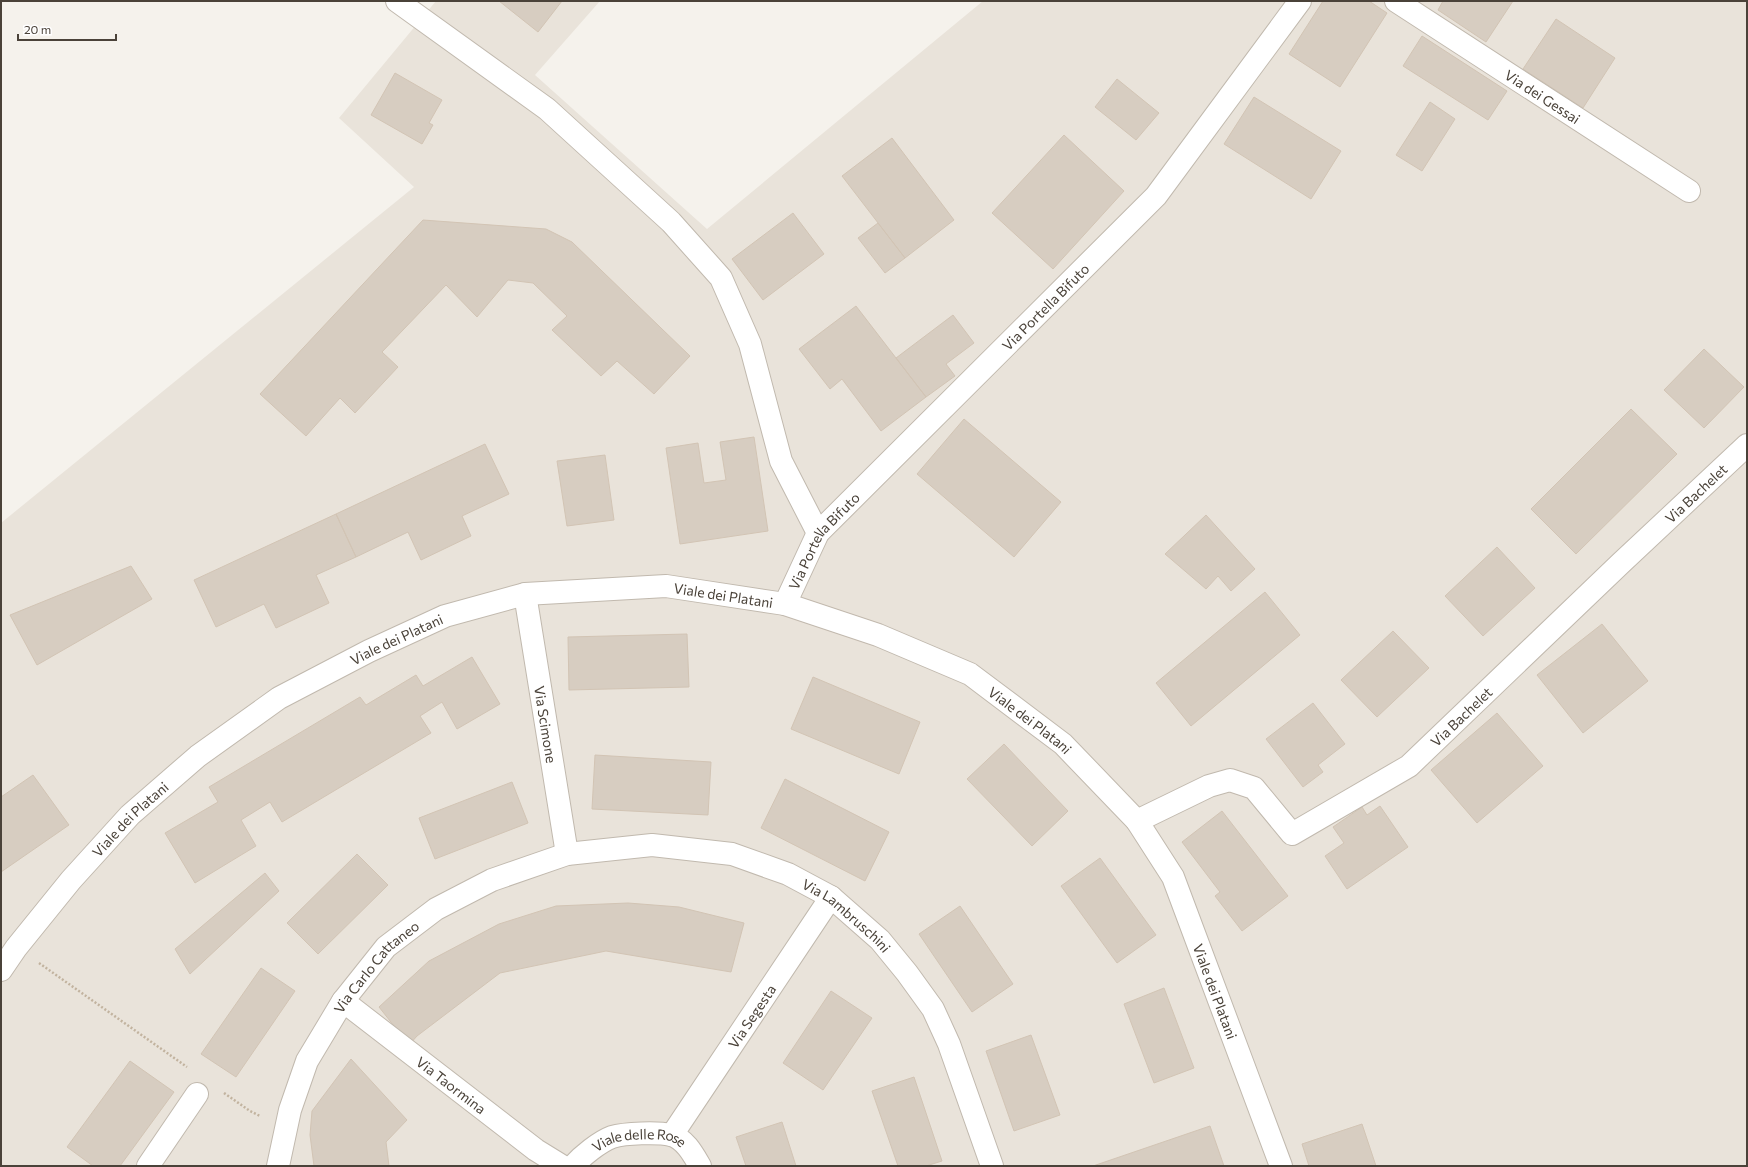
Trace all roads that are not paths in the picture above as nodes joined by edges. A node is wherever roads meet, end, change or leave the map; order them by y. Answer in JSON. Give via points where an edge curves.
{"nodes":[{"id":1,"x":397,"y":1,"type":"edge"},
{"id":2,"x":1300,"y":1,"type":"edge"},
{"id":3,"x":1396,"y":1,"type":"edge"},
{"id":4,"x":1689,"y":191,"type":"dead end"},
{"id":5,"x":1747,"y":445,"type":"edge"},
{"id":6,"x":818,"y":532,"type":"junction"},
{"id":7,"x":525,"y":594,"type":"junction"},
{"id":8,"x":785,"y":604,"type":"junction"},
{"id":9,"x":1136,"y":821,"type":"junction"},
{"id":10,"x":567,"y":854,"type":"junction"},
{"id":11,"x":831,"y":897,"type":"junction"},
{"id":12,"x":1,"y":970,"type":"edge"},
{"id":13,"x":343,"y":1001,"type":"junction"},
{"id":14,"x":197,"y":1094,"type":"dead end"},
{"id":15,"x":672,"y":1135,"type":"junction"},
{"id":16,"x":148,"y":1166,"type":"edge"},
{"id":17,"x":278,"y":1166,"type":"edge"},
{"id":18,"x":562,"y":1166,"type":"edge"},
{"id":19,"x":573,"y":1166,"type":"edge"},
{"id":20,"x":700,"y":1166,"type":"edge"},
{"id":21,"x":992,"y":1166,"type":"edge"},
{"id":22,"x":1281,"y":1166,"type":"edge"}],
"edges":[{"from":1,"to":6,"type":"street","via":[[547,109],[671,222],[721,278],[750,344],[782,461]]},
{"from":2,"to":6,"type":"street","name":"Via Portella Bifuto","via":[[1156,196]]},
{"from":3,"to":4,"type":"street","name":"Via dei Gessai"},
{"from":5,"to":9,"type":"street","name":"Via Bachelet","via":[[1409,766],[1292,834],[1254,788],[1230,780],[1209,786]]},
{"from":6,"to":8,"type":"street","name":"Via Portella Bifuto"},
{"from":7,"to":8,"type":"street","name":"Viale dei Platani","via":[[666,586]]},
{"from":7,"to":10,"type":"street","name":"Via Scimone"},
{"from":7,"to":12,"type":"street","name":"Viale dei Platani","via":[[444,616],[369,651],[279,698],[198,756],[130,815],[71,880]]},
{"from":8,"to":9,"type":"street","name":"Viale dei Platani","via":[[878,635],[970,674],[1063,744]]},
{"from":9,"to":22,"type":"street","name":"Viale dei Platani","via":[[1173,877]]},
{"from":10,"to":11,"type":"street","name":"Via Lambruschini","via":[[652,845],[732,854],[788,874]]},
{"from":10,"to":13,"type":"street","name":"Via Carlo Cattaneo","via":[[492,880],[436,909],[386,947]]},
{"from":11,"to":15,"type":"street","name":"Via Segesta"},
{"from":11,"to":21,"type":"street","name":"Via Lambruschini","via":[[880,940],[932,1009],[949,1044]]},
{"from":13,"to":17,"type":"street","name":"Via Carlo Cattaneo","via":[[306,1061],[290,1110]]},
{"from":13,"to":18,"type":"street","name":"Via Taormina","via":[[536,1150]]},
{"from":14,"to":16,"type":"street"},
{"from":15,"to":19,"type":"street","name":"Viale delle Rose","via":[[649,1133],[612,1138],[582,1155]]},
{"from":15,"to":20,"type":"street","name":"Viale delle Rose","via":[[688,1147]]}]}
